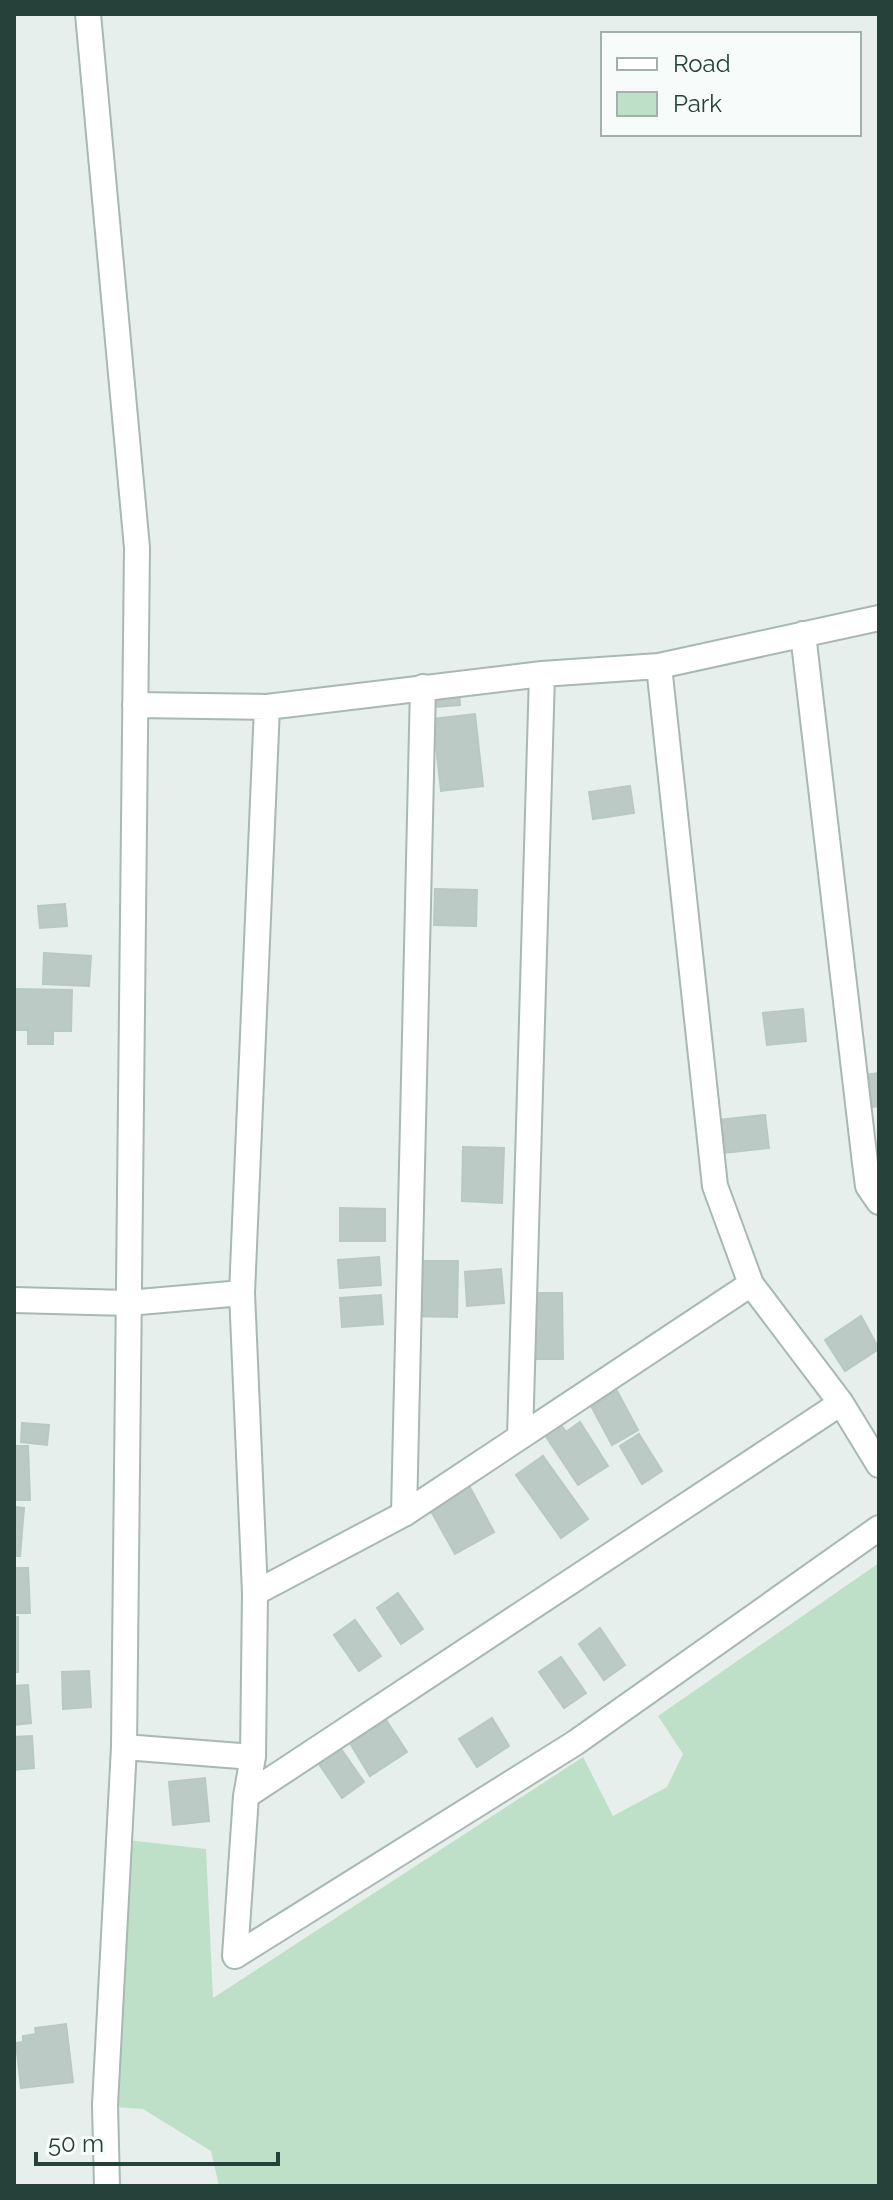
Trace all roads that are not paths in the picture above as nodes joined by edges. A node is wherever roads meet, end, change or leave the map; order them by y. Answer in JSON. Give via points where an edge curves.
{"nodes":[{"id":1,"x":88,"y":14,"type":"edge"},
{"id":2,"x":879,"y":618,"type":"edge"},
{"id":3,"x":803,"y":634,"type":"junction"},
{"id":4,"x":659,"y":666,"type":"junction"},
{"id":5,"x":542,"y":674,"type":"junction"},
{"id":6,"x":423,"y":687,"type":"junction"},
{"id":7,"x":135,"y":705,"type":"junction"},
{"id":8,"x":267,"y":707,"type":"junction"},
{"id":9,"x":879,"y":1202,"type":"edge"},
{"id":10,"x":751,"y":1284,"type":"junction"},
{"id":11,"x":242,"y":1293,"type":"junction"},
{"id":12,"x":14,"y":1300,"type":"edge"},
{"id":13,"x":128,"y":1303,"type":"junction"},
{"id":14,"x":841,"y":1403,"type":"junction"},
{"id":15,"x":520,"y":1437,"type":"junction"},
{"id":16,"x":879,"y":1465,"type":"edge"},
{"id":17,"x":404,"y":1514,"type":"junction"},
{"id":18,"x":879,"y":1528,"type":"edge"},
{"id":19,"x":255,"y":1593,"type":"junction"},
{"id":20,"x":124,"y":1747,"type":"junction"},
{"id":21,"x":253,"y":1757,"type":"junction"},
{"id":22,"x":246,"y":1796,"type":"junction"},
{"id":23,"x":107,"y":2186,"type":"edge"}],
"edges":[{"from":1,"to":7,"type":"street","via":[[137,548]]},
{"from":2,"to":3,"type":"street"},
{"from":3,"to":4,"type":"street"},
{"from":3,"to":9,"type":"street","via":[[868,1186]]},
{"from":4,"to":5,"type":"street"},
{"from":4,"to":10,"type":"street","via":[[715,1186]]},
{"from":5,"to":6,"type":"street"},
{"from":5,"to":15,"type":"street"},
{"from":6,"to":8,"type":"street"},
{"from":6,"to":17,"type":"street"},
{"from":7,"to":8,"type":"street"},
{"from":7,"to":13,"type":"street"},
{"from":8,"to":11,"type":"street"},
{"from":10,"to":14,"type":"street"},
{"from":10,"to":15,"type":"street"},
{"from":11,"to":13,"type":"street"},
{"from":11,"to":19,"type":"street"},
{"from":12,"to":13,"type":"street"},
{"from":13,"to":20,"type":"street"},
{"from":14,"to":16,"type":"street"},
{"from":14,"to":22,"type":"street"},
{"from":15,"to":17,"type":"street"},
{"from":17,"to":19,"type":"street"},
{"from":18,"to":22,"type":"street","via":[[575,1743],[235,1956]]},
{"from":19,"to":21,"type":"street"},
{"from":20,"to":21,"type":"street"},
{"from":20,"to":23,"type":"street","via":[[105,2123]]},
{"from":21,"to":22,"type":"street"}]}
